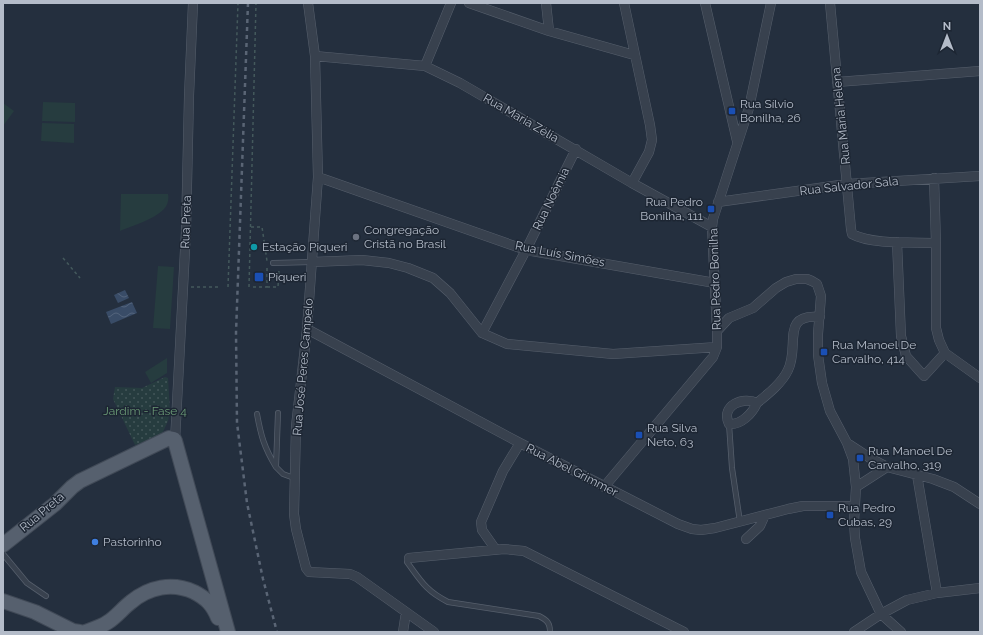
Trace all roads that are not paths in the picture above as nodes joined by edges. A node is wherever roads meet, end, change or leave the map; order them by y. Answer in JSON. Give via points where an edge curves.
{"nodes":[{"id":1,"x":193,"y":3,"type":"edge"},
{"id":2,"x":308,"y":3,"type":"edge"},
{"id":3,"x":451,"y":3,"type":"edge"},
{"id":4,"x":469,"y":3,"type":"edge"},
{"id":5,"x":546,"y":3,"type":"edge"},
{"id":6,"x":624,"y":3,"type":"edge"},
{"id":7,"x":705,"y":3,"type":"edge"},
{"id":8,"x":771,"y":3,"type":"edge"},
{"id":9,"x":830,"y":3,"type":"edge"},
{"id":10,"x":549,"y":31,"type":"junction"},
{"id":11,"x":634,"y":55,"type":"junction"},
{"id":12,"x":315,"y":56,"type":"junction"},
{"id":13,"x":425,"y":66,"type":"junction"},
{"id":14,"x":980,"y":71,"type":"edge"},
{"id":15,"x":837,"y":82,"type":"junction"},
{"id":16,"x":737,"y":142,"type":"junction"},
{"id":17,"x":576,"y":149,"type":"junction"},
{"id":18,"x":980,"y":176,"type":"edge"},
{"id":19,"x":318,"y":177,"type":"junction"},
{"id":20,"x":934,"y":178,"type":"junction"},
{"id":21,"x":632,"y":183,"type":"junction"},
{"id":22,"x":847,"y":184,"type":"junction"},
{"id":23,"x":718,"y":202,"type":"junction"},
{"id":24,"x":712,"y":227,"type":"junction"},
{"id":25,"x":897,"y":242,"type":"junction"},
{"id":26,"x":936,"y":243,"type":"junction"},
{"id":27,"x":526,"y":250,"type":"junction"},
{"id":28,"x":312,"y":262,"type":"junction"},
{"id":29,"x":273,"y":263,"type":"dead end"},
{"id":30,"x":714,"y":283,"type":"junction"},
{"id":31,"x":716,"y":300,"type":"junction"},
{"id":32,"x":734,"y":315,"type":"junction"},
{"id":33,"x":820,"y":317,"type":"junction"},
{"id":34,"x":307,"y":329,"type":"junction"},
{"id":35,"x":717,"y":330,"type":"junction"},
{"id":36,"x":482,"y":333,"type":"junction"},
{"id":37,"x":717,"y":347,"type":"junction"},
{"id":38,"x":945,"y":353,"type":"junction"},
{"id":39,"x":980,"y":378,"type":"edge"},
{"id":40,"x":756,"y":404,"type":"junction"},
{"id":41,"x":257,"y":414,"type":"dead end"},
{"id":42,"x":278,"y":414,"type":"dead end"},
{"id":43,"x":729,"y":424,"type":"junction"},
{"id":44,"x":173,"y":435,"type":"junction"},
{"id":45,"x":520,"y":443,"type":"junction"},
{"id":46,"x":847,"y":443,"type":"junction"},
{"id":47,"x":276,"y":467,"type":"junction"},
{"id":48,"x":887,"y":467,"type":"junction"},
{"id":49,"x":917,"y":475,"type":"junction"},
{"id":50,"x":294,"y":478,"type":"junction"},
{"id":51,"x":604,"y":487,"type":"junction"},
{"id":52,"x":856,"y":487,"type":"junction"},
{"id":53,"x":980,"y":504,"type":"edge"},
{"id":54,"x":855,"y":506,"type":"junction"},
{"id":55,"x":765,"y":515,"type":"junction"},
{"id":56,"x":740,"y":522,"type":"junction"},
{"id":57,"x":746,"y":539,"type":"dead end"},
{"id":58,"x":3,"y":545,"type":"edge"},
{"id":59,"x":496,"y":550,"type":"junction"},
{"id":60,"x":3,"y":554,"type":"edge"},
{"id":61,"x":408,"y":558,"type":"joint"},
{"id":62,"x":980,"y":588,"type":"edge"},
{"id":63,"x":937,"y":593,"type":"junction"},
{"id":64,"x":46,"y":596,"type":"dead end"},
{"id":65,"x":215,"y":599,"type":"junction"},
{"id":66,"x":3,"y":602,"type":"edge"},
{"id":67,"x":406,"y":612,"type":"junction"},
{"id":68,"x":881,"y":614,"type":"junction"},
{"id":69,"x":80,"y":632,"type":"edge"},
{"id":70,"x":85,"y":632,"type":"edge"},
{"id":71,"x":222,"y":632,"type":"edge"},
{"id":72,"x":228,"y":632,"type":"edge"},
{"id":73,"x":403,"y":632,"type":"edge"},
{"id":74,"x":434,"y":632,"type":"edge"},
{"id":75,"x":550,"y":632,"type":"edge"},
{"id":76,"x":684,"y":632,"type":"edge"},
{"id":77,"x":854,"y":632,"type":"edge"},
{"id":78,"x":901,"y":632,"type":"edge"}],
"edges":[{"from":1,"to":44,"type":"street","name":"Rua Preta","via":[[186,231]]},
{"from":2,"to":12,"type":"street","name":"Rua José Peres Campelo"},
{"from":3,"to":13,"type":"street"},
{"from":4,"to":10,"type":"street"},
{"from":5,"to":10,"type":"street"},
{"from":6,"to":11,"type":"street"},
{"from":7,"to":16,"type":"street"},
{"from":8,"to":16,"type":"street","name":"Rua Pedro Bonilha","via":[[748,108]]},
{"from":9,"to":15,"type":"street","name":"Rua Maria Helena"},
{"from":10,"to":11,"type":"street"},
{"from":11,"to":21,"type":"street","via":[[652,140],[649,152]]},
{"from":12,"to":13,"type":"street","name":"Rua Maria Zélia"},
{"from":12,"to":19,"type":"street","name":"Rua José Peres Campelo"},
{"from":13,"to":17,"type":"street","name":"Rua Maria Zélia"},
{"from":14,"to":15,"type":"street"},
{"from":15,"to":22,"type":"street","name":"Rua Maria Helena"},
{"from":16,"to":23,"type":"street","name":"Rua Pedro Bonilha"},
{"from":17,"to":21,"type":"street","name":"Rua Maria Zélia"},
{"from":17,"to":27,"type":"street","name":"Rua Noêmia"},
{"from":18,"to":20,"type":"street","name":"Rua Salvador Sala"},
{"from":19,"to":27,"type":"street","name":"Rua Luís Simões"},
{"from":19,"to":28,"type":"street","name":"Rua José Peres Campelo"},
{"from":20,"to":22,"type":"street","name":"Rua Salvador Sala"},
{"from":20,"to":26,"type":"street"},
{"from":21,"to":24,"type":"street","name":"Rua Maria Zélia"},
{"from":22,"to":23,"type":"street","name":"Rua Salvador Sala"},
{"from":22,"to":25,"type":"street","name":"Rua Maria Helena","via":[[852,234]]},
{"from":23,"to":24,"type":"street","name":"Rua Pedro Bonilha"},
{"from":24,"to":30,"type":"street","name":"Rua Pedro Bonilha"},
{"from":25,"to":26,"type":"street"},
{"from":25,"to":38,"type":"street","via":[[901,336],[906,356],[924,376]]},
{"from":26,"to":38,"type":"street","via":[[936,328]]},
{"from":27,"to":30,"type":"street","name":"Rua Luís Simões"},
{"from":27,"to":36,"type":"street","name":"Rua Noêmia"},
{"from":28,"to":29,"type":"lane"},
{"from":28,"to":34,"type":"street","name":"Rua José Peres Campelo"},
{"from":28,"to":36,"type":"street","via":[[362,260],[388,263],[433,278],[450,293]]},
{"from":30,"to":31,"type":"street","name":"Rua Pedro Bonilha"},
{"from":31,"to":32,"type":"street","via":[[724,312]]},
{"from":31,"to":35,"type":"street","name":"Rua Pedro Bonilha"},
{"from":32,"to":33,"type":"street","via":[[752,308],[786,282],[807,279],[820,288]]},
{"from":32,"to":35,"type":"street"},
{"from":33,"to":40,"type":"street","via":[[804,317],[796,323],[793,354],[788,370],[780,382]]},
{"from":33,"to":46,"type":"street","via":[[818,355],[822,383],[830,411]]},
{"from":34,"to":45,"type":"street","name":"Rua Abel Grimmer"},
{"from":34,"to":50,"type":"street","name":"Rua José Peres Campelo","via":[[296,426]]},
{"from":35,"to":37,"type":"street","name":"Rua Pedro Bonilha"},
{"from":36,"to":37,"type":"street","via":[[507,344],[613,354]]},
{"from":37,"to":51,"type":"street","via":[[713,357]]},
{"from":38,"to":39,"type":"street"},
{"from":40,"to":43,"type":"street","via":[[742,422]]},
{"from":40,"to":43,"type":"street","via":[[752,401],[731,406],[727,414]]},
{"from":41,"to":47,"type":"lane","via":[[261,438]]},
{"from":42,"to":47,"type":"lane"},
{"from":43,"to":56,"type":"lane"},
{"from":44,"to":58,"type":"main road","name":"Rua Preta","via":[[80,481]]},
{"from":44,"to":65,"type":"main road","name":"Rua Preta"},
{"from":45,"to":51,"type":"street","name":"Rua Abel Grimmer"},
{"from":45,"to":59,"type":"street","via":[[503,471],[481,522],[482,530]]},
{"from":46,"to":48,"type":"street"},
{"from":46,"to":52,"type":"street","via":[[853,458]]},
{"from":47,"to":50,"type":"lane","via":[[283,474]]},
{"from":48,"to":49,"type":"street"},
{"from":48,"to":52,"type":"street"},
{"from":49,"to":53,"type":"street","via":[[954,487]]},
{"from":49,"to":63,"type":"street"},
{"from":50,"to":67,"type":"street","name":"Rua José Peres Campelo","via":[[296,529],[309,572],[350,574]]},
{"from":51,"to":56,"type":"street","name":"Rua Abel Grimmer","via":[[692,529],[715,528]]},
{"from":52,"to":54,"type":"street"},
{"from":54,"to":55,"type":"street","name":"Rua Abel Grimmer","via":[[803,506]]},
{"from":54,"to":68,"type":"street","via":[[855,538],[861,572]]},
{"from":55,"to":56,"type":"street","name":"Rua Abel Grimmer"},
{"from":55,"to":57,"type":"street","via":[[760,526]]},
{"from":59,"to":61,"type":"street"},
{"from":59,"to":76,"type":"street","via":[[524,551]]},
{"from":60,"to":64,"type":"lane","via":[[27,583]]},
{"from":61,"to":75,"type":"lane","via":[[407,562],[425,586],[448,602],[539,616],[549,622]]},
{"from":62,"to":63,"type":"street"},
{"from":63,"to":68,"type":"street","via":[[907,600]]},
{"from":65,"to":70,"type":"main road","via":[[188,590],[162,587],[148,591],[107,623]]},
{"from":65,"to":71,"type":"main road"},
{"from":65,"to":72,"type":"main road"},
{"from":66,"to":69,"type":"main road","via":[[35,612],[72,631]]},
{"from":67,"to":73,"type":"street"},
{"from":67,"to":74,"type":"street","name":"Rua José Peres Campelo"},
{"from":68,"to":77,"type":"street"},
{"from":68,"to":78,"type":"street"}]}
